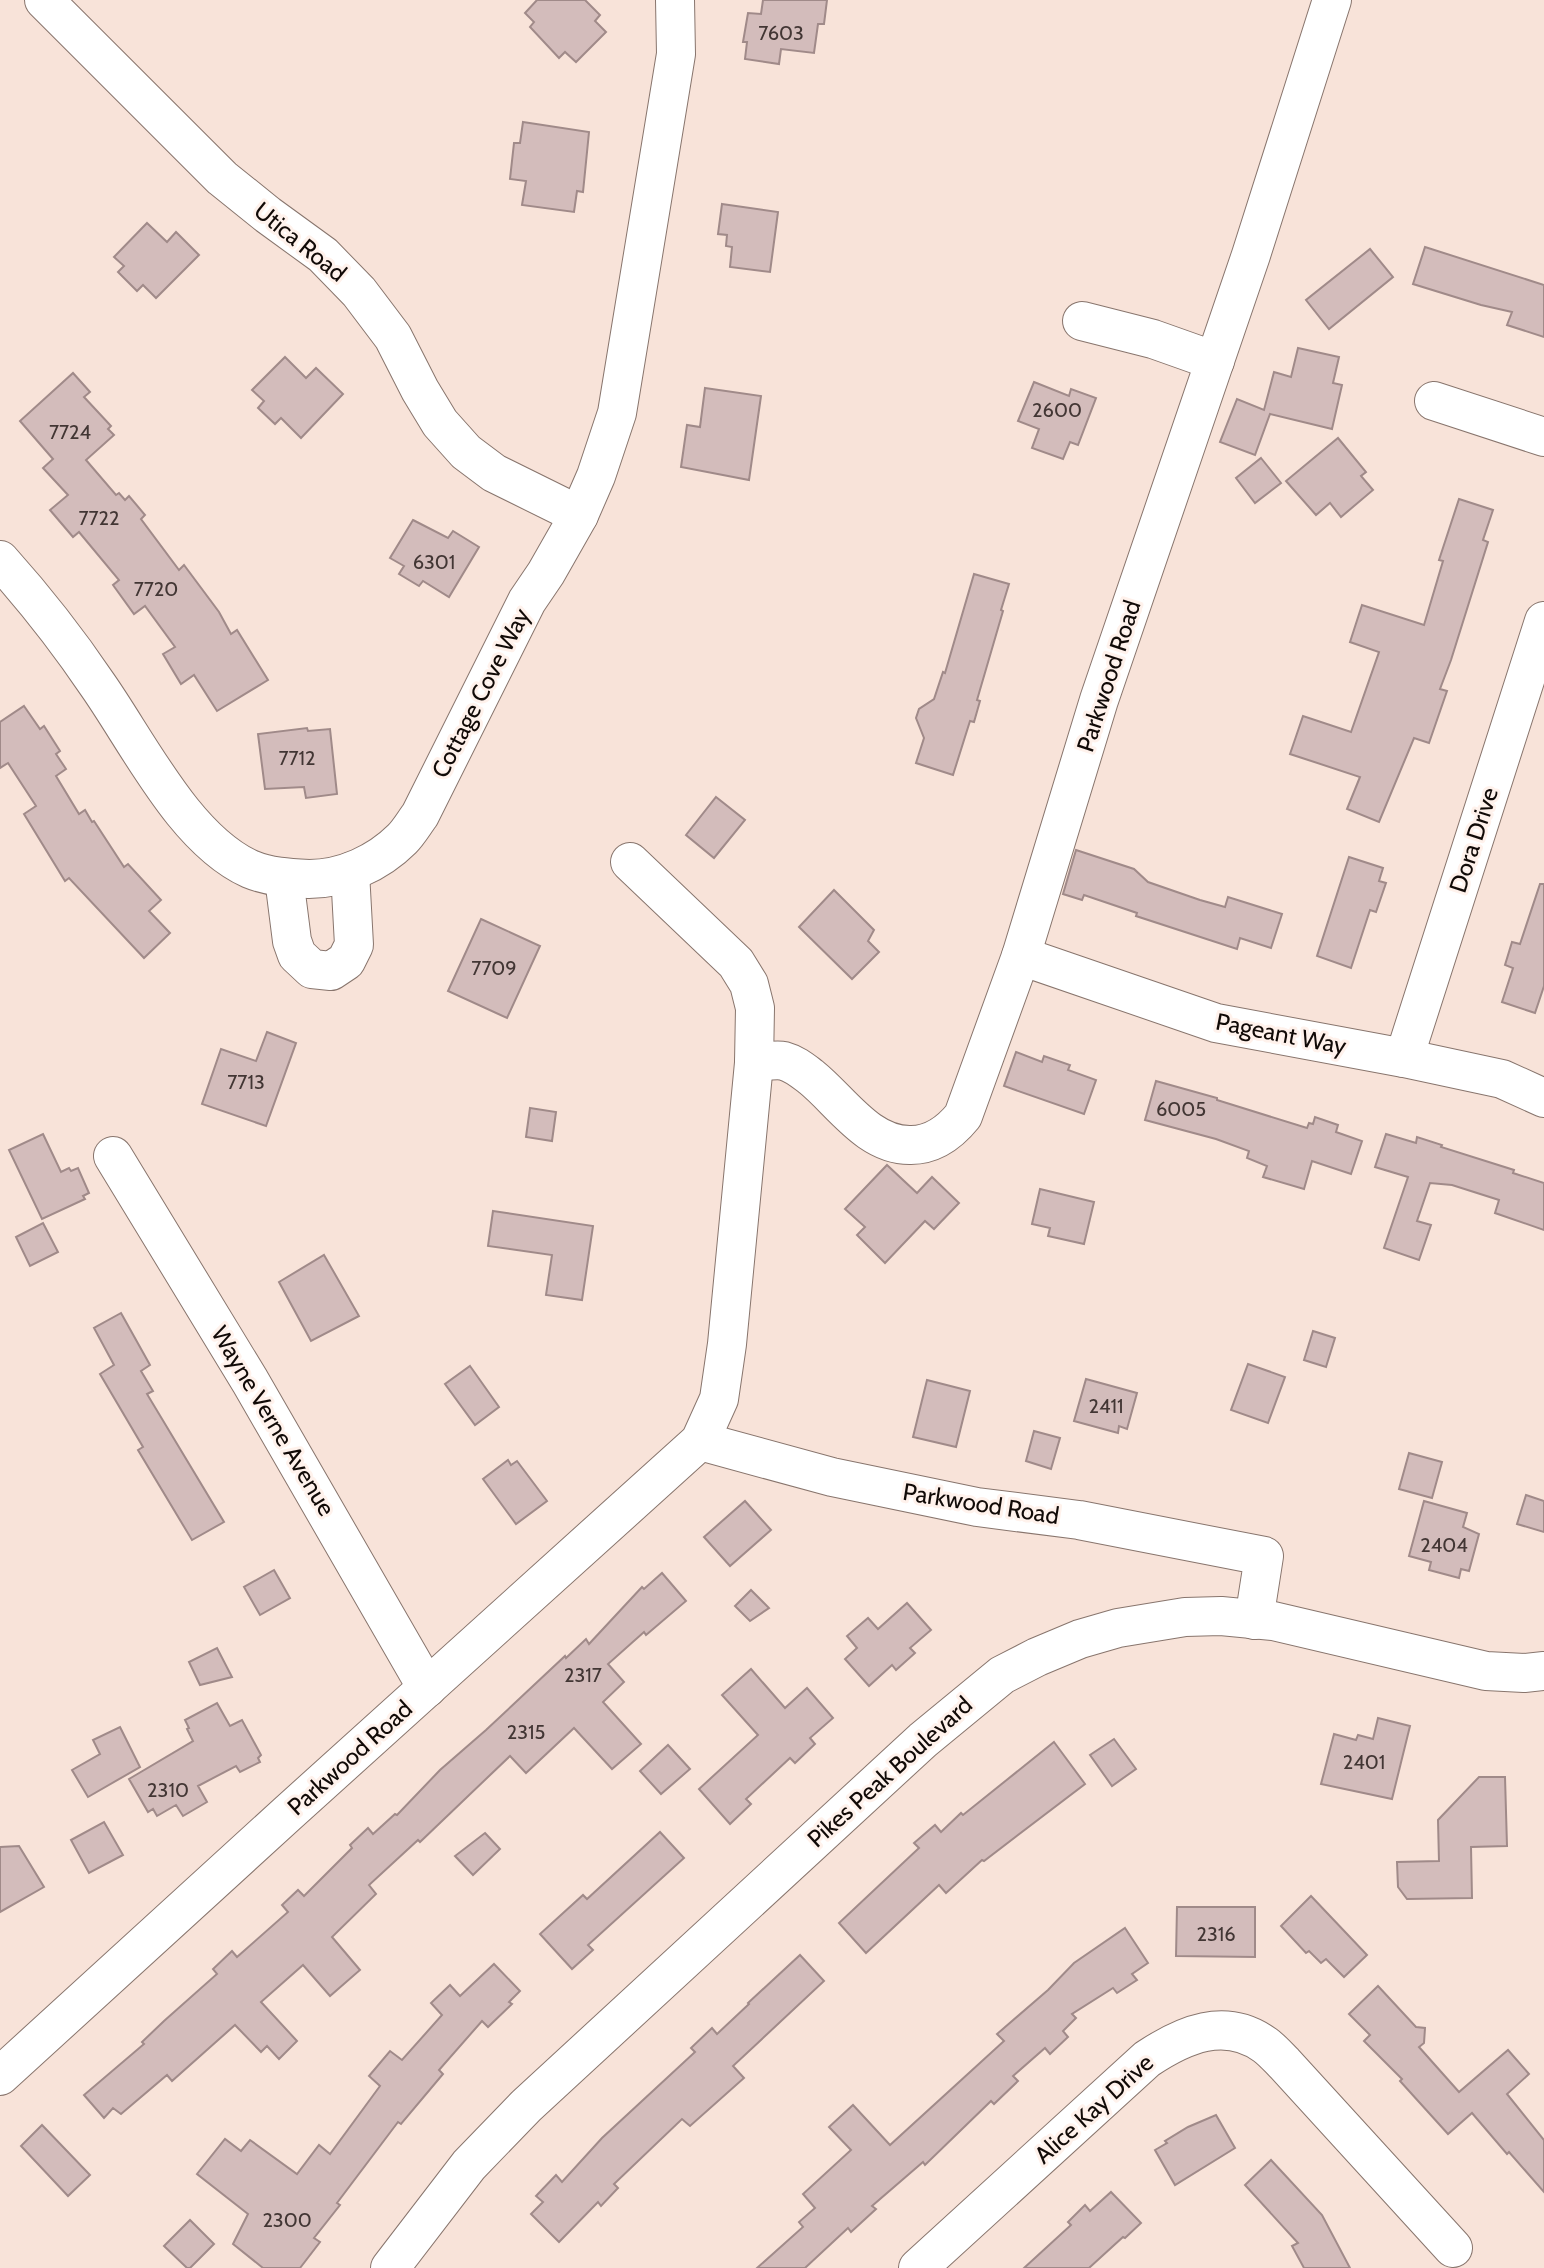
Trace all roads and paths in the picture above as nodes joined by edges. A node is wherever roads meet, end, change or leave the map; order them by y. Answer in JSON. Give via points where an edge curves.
{"nodes":[{"id":1,"x":44,"y":0,"type":"edge"},
{"id":2,"x":675,"y":0,"type":"edge"},
{"id":3,"x":1332,"y":0,"type":"edge"},
{"id":4,"x":1082,"y":321,"type":"dead end"},
{"id":5,"x":1215,"y":361,"type":"junction"},
{"id":6,"x":1434,"y":401,"type":"dead end"},
{"id":7,"x":1544,"y":437,"type":"edge"},
{"id":8,"x":579,"y":515,"type":"junction"},
{"id":9,"x":0,"y":560,"type":"edge"},
{"id":10,"x":1544,"y":621,"type":"edge"},
{"id":11,"x":630,"y":862,"type":"dead end"},
{"id":12,"x":350,"y":872,"type":"junction"},
{"id":13,"x":284,"y":878,"type":"junction"},
{"id":14,"x":1021,"y":956,"type":"junction"},
{"id":15,"x":1404,"y":1058,"type":"junction"},
{"id":16,"x":754,"y":1063,"type":"junction"},
{"id":17,"x":1544,"y":1098,"type":"edge"},
{"id":18,"x":113,"y":1156,"type":"dead end"},
{"id":19,"x":700,"y":1441,"type":"junction"},
{"id":20,"x":1254,"y":1620,"type":"junction"},
{"id":21,"x":1544,"y":1671,"type":"edge"},
{"id":22,"x":427,"y":1688,"type":"junction"},
{"id":23,"x":0,"y":2076,"type":"edge"},
{"id":24,"x":1453,"y":2248,"type":"dead end"},
{"id":25,"x":390,"y":2268,"type":"edge"},
{"id":26,"x":918,"y":2268,"type":"edge"}],
"edges":[{"from":1,"to":8,"type":"street","name":"Utica Road","via":[[222,178],[323,255],[359,292],[393,337],[440,423],[466,452],[494,473]]},
{"from":2,"to":8,"type":"street","name":"Cottage Cove Way","via":[[676,54],[617,413]]},
{"from":3,"to":5,"type":"street","name":"Parkwood Road"},
{"from":4,"to":5,"type":"street"},
{"from":5,"to":14,"type":"street","name":"Parkwood Road","via":[[1099,700]]},
{"from":6,"to":7,"type":"street"},
{"from":8,"to":12,"type":"street","name":"Cottage Cove Way","via":[[527,601],[420,815],[401,839]]},
{"from":9,"to":13,"type":"street","name":"Cottage Cove Way","via":[[98,684],[154,773],[205,838],[251,869]]},
{"from":10,"to":15,"type":"street","name":"Dora Drive"},
{"from":11,"to":16,"type":"street","name":"Parkwood Road","via":[[736,963],[749,984],[755,1008]]},
{"from":12,"to":13,"type":"street","name":"Cottage Cove Way","via":[[320,879]]},
{"from":12,"to":13,"type":"street","via":[[354,945],[346,961],[331,971],[312,969],[297,955]]},
{"from":14,"to":15,"type":"street","name":"Pageant Way","via":[[1216,1023]]},
{"from":14,"to":16,"type":"street","name":"Parkwood Road","via":[[963,1116],[933,1141],[901,1145],[878,1137],[795,1066],[782,1060]]},
{"from":15,"to":17,"type":"street","name":"Pageant Way","via":[[1502,1079]]},
{"from":16,"to":19,"type":"street","name":"Parkwood Road","via":[[727,1344],[719,1399]]},
{"from":18,"to":22,"type":"street","name":"Wayne Verne Avenue"},
{"from":19,"to":20,"type":"street","name":"Parkwood Road","via":[[832,1477],[977,1507],[1079,1520],[1264,1556]]},
{"from":19,"to":22,"type":"street","name":"Parkwood Road"},
{"from":20,"to":21,"type":"street","name":"Pikes Peak Boulevard","via":[[1486,1671]]},
{"from":20,"to":25,"type":"street","name":"Pikes Peak Boulevard","via":[[1185,1617],[1118,1628],[1080,1639],[1002,1675],[911,1751],[526,2106],[469,2165]]},
{"from":22,"to":23,"type":"street","name":"Parkwood Road"},
{"from":24,"to":26,"type":"street","name":"Alice Kay Drive","via":[[1284,2063],[1247,2036],[1212,2031],[1192,2034],[1147,2059]]}]}
